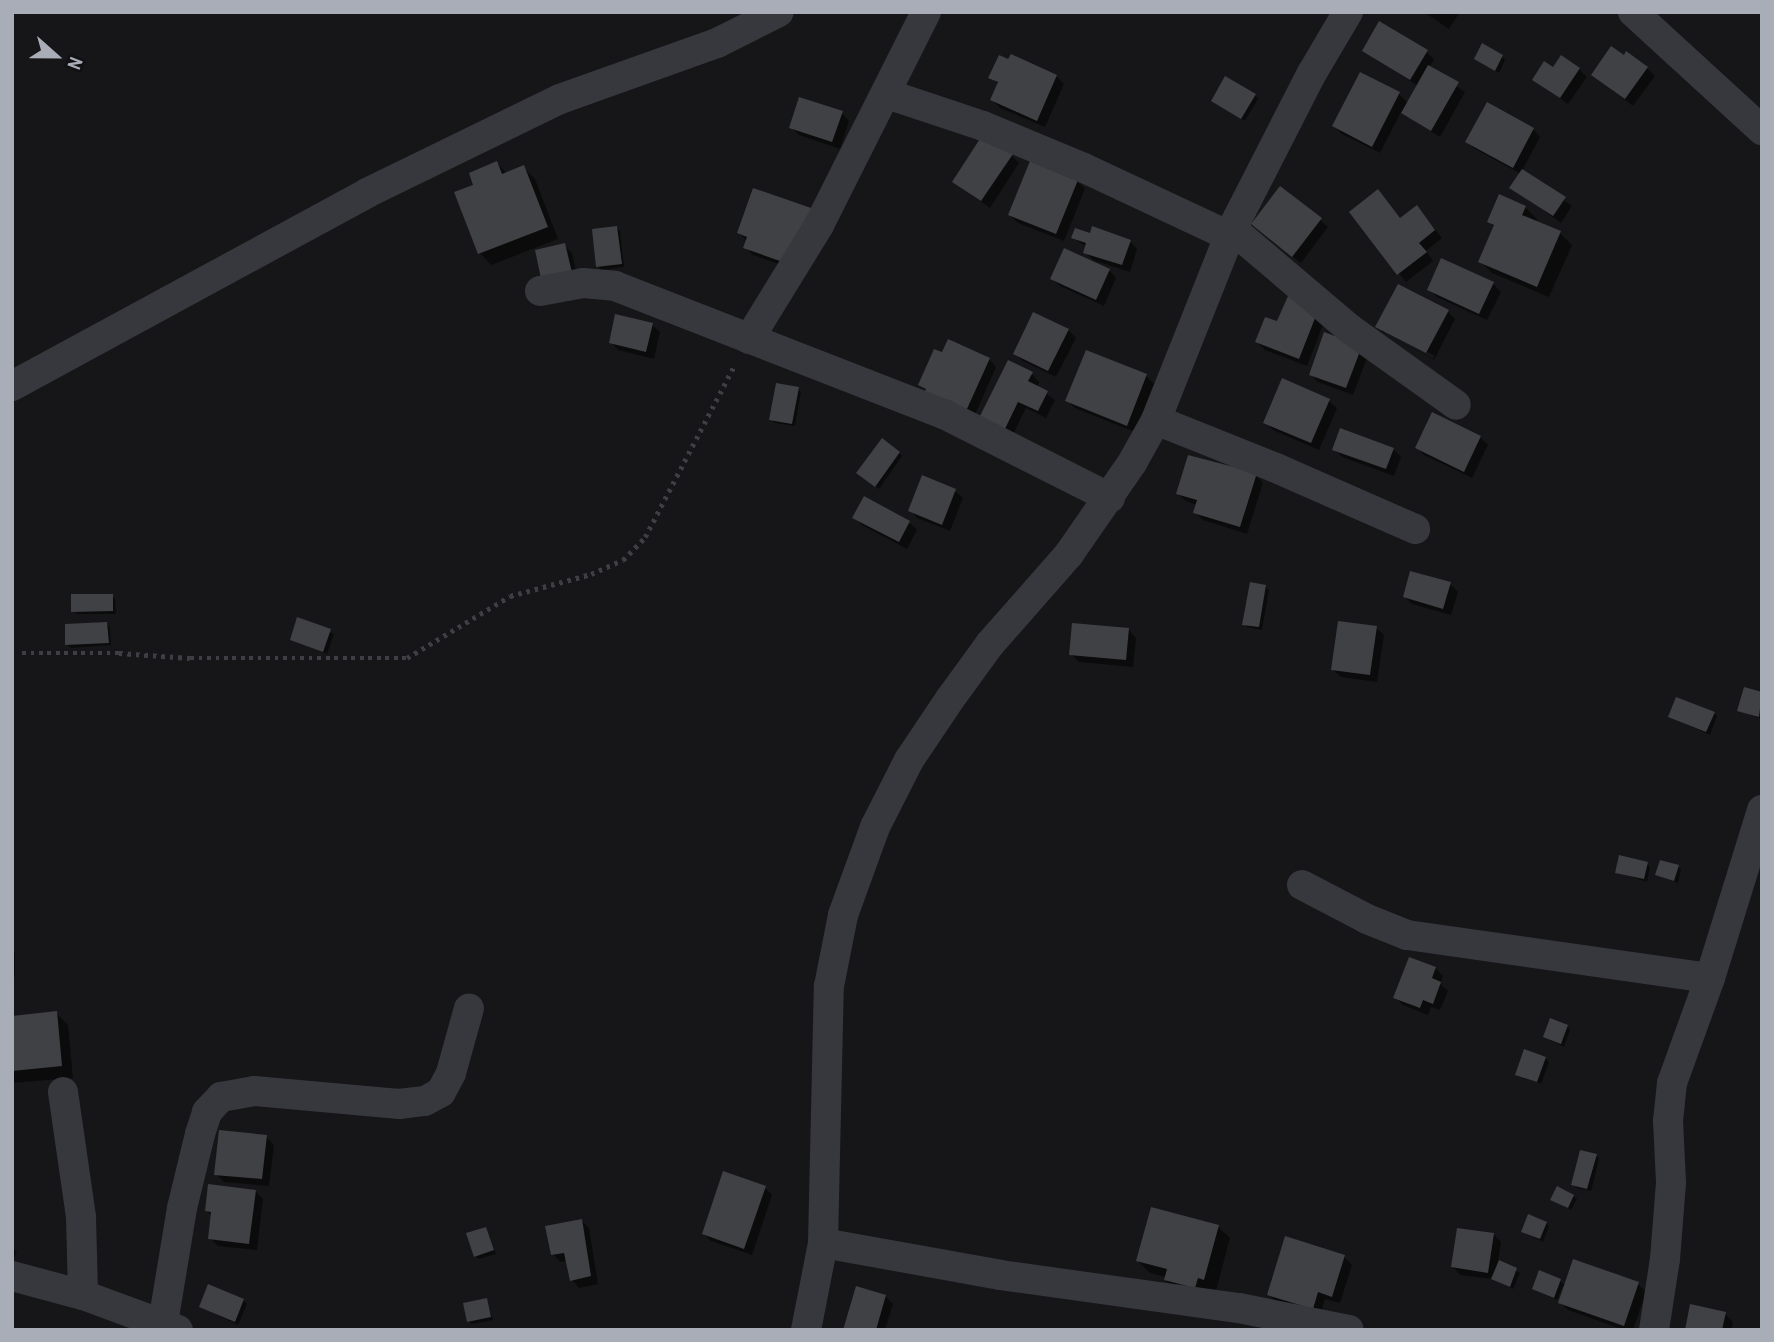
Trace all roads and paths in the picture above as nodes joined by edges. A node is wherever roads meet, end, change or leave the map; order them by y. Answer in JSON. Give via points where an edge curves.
{"nodes":[{"id":1,"x":779,"y":12,"type":"edge"},
{"id":2,"x":926,"y":12,"type":"edge"},
{"id":3,"x":1348,"y":12,"type":"edge"},
{"id":4,"x":1633,"y":12,"type":"edge"},
{"id":5,"x":887,"y":94,"type":"junction"},
{"id":6,"x":1759,"y":123,"type":"edge"},
{"id":7,"x":1230,"y":232,"type":"junction"},
{"id":8,"x":540,"y":291,"type":"dead end"},
{"id":9,"x":749,"y":339,"type":"junction"},
{"id":10,"x":12,"y":386,"type":"edge"},
{"id":11,"x":1456,"y":405,"type":"dead end"},
{"id":12,"x":1156,"y":421,"type":"junction"},
{"id":13,"x":1110,"y":498,"type":"junction"},
{"id":14,"x":1415,"y":529,"type":"dead end"},
{"id":15,"x":22,"y":653,"type":"dead end"},
{"id":16,"x":1762,"y":810,"type":"edge"},
{"id":17,"x":1302,"y":885,"type":"dead end"},
{"id":18,"x":1710,"y":978,"type":"junction"},
{"id":19,"x":469,"y":1008,"type":"dead end"},
{"id":20,"x":63,"y":1091,"type":"dead end"},
{"id":21,"x":823,"y":1243,"type":"junction"},
{"id":22,"x":12,"y":1276,"type":"edge"},
{"id":23,"x":83,"y":1295,"type":"junction"},
{"id":24,"x":171,"y":1326,"type":"edge"},
{"id":25,"x":806,"y":1330,"type":"edge"},
{"id":26,"x":1349,"y":1330,"type":"edge"},
{"id":27,"x":1654,"y":1330,"type":"edge"}],
"edges":[{"from":1,"to":10,"type":"street","via":[[717,43],[560,99],[367,192]]},
{"from":2,"to":5,"type":"street"},
{"from":3,"to":7,"type":"street"},
{"from":4,"to":6,"type":"street"},
{"from":5,"to":7,"type":"street","via":[[983,126]]},
{"from":5,"to":9,"type":"street","via":[[819,226]]},
{"from":7,"to":11,"type":"street","via":[[1350,329]]},
{"from":7,"to":12,"type":"street"},
{"from":8,"to":9,"type":"street","via":[[604,284]]},
{"from":9,"to":13,"type":"street","via":[[944,414]]},
{"from":9,"to":15,"type":"path","via":[[650,527],[623,560],[591,574],[510,596],[407,658]]},
{"from":12,"to":13,"type":"street"},
{"from":12,"to":14,"type":"street"},
{"from":13,"to":21,"type":"street","via":[[950,699],[909,760],[875,827],[843,915],[829,986]]},
{"from":16,"to":18,"type":"street"},
{"from":17,"to":18,"type":"street","via":[[1407,935]]},
{"from":18,"to":27,"type":"street","via":[[1672,1083],[1668,1121],[1671,1182]]},
{"from":19,"to":24,"type":"street","via":[[452,1073],[441,1091],[425,1101],[399,1104],[254,1091],[221,1097],[207,1112],[183,1208]]},
{"from":20,"to":23,"type":"street","via":[[81,1216]]},
{"from":21,"to":25,"type":"street"},
{"from":21,"to":26,"type":"street","via":[[1000,1275],[1215,1304]]},
{"from":22,"to":23,"type":"street"},
{"from":23,"to":24,"type":"street"}]}
